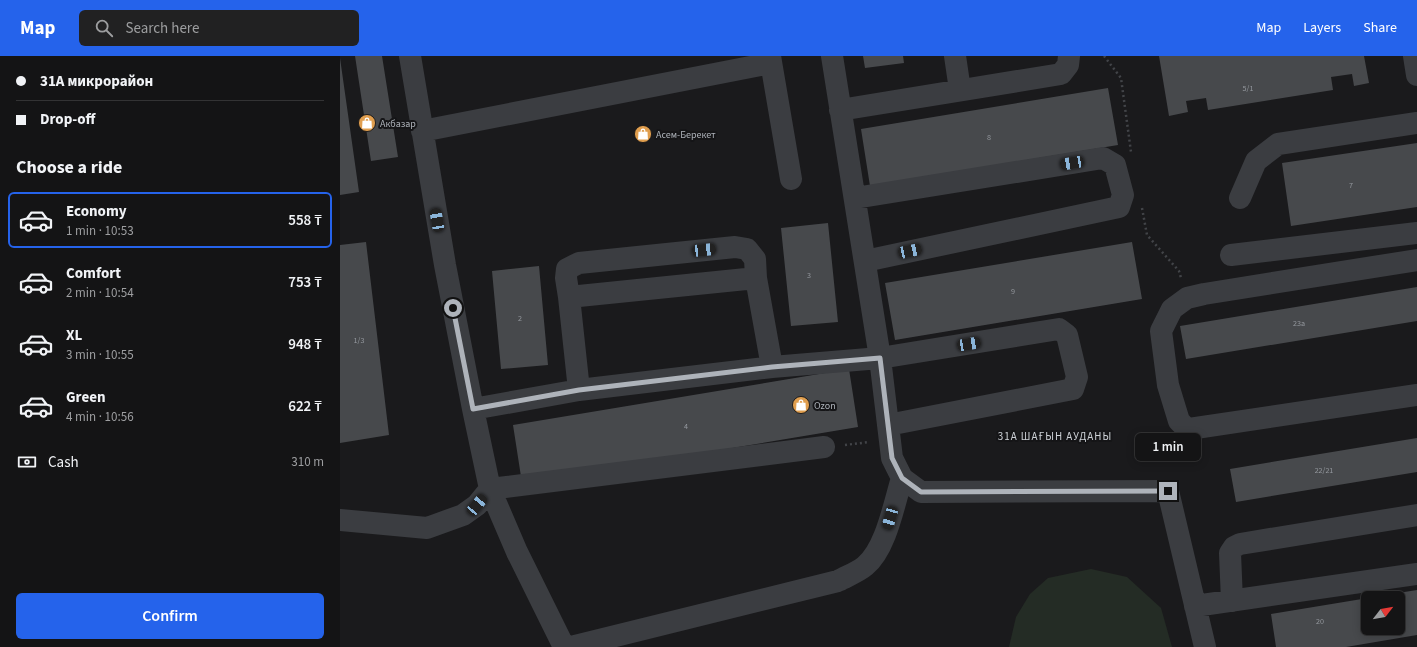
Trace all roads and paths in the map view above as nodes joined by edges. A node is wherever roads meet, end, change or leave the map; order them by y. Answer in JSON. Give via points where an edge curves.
{"nodes":[{"id":1,"x":410,"y":56,"type":"edge"},
{"id":2,"x":832,"y":56,"type":"edge"},
{"id":3,"x":955,"y":56,"type":"edge"},
{"id":4,"x":1069,"y":56,"type":"edge"},
{"id":5,"x":1414,"y":56,"type":"edge"},
{"id":6,"x":770,"y":60,"type":"edge"},
{"id":7,"x":1417,"y":75,"type":"edge"},
{"id":8,"x":960,"y":90,"type":"junction"},
{"id":9,"x":840,"y":110,"type":"junction"},
{"id":10,"x":1417,"y":123,"type":"edge"},
{"id":11,"x":422,"y":131,"type":"junction"},
{"id":12,"x":791,"y":179,"type":"dead end"},
{"id":13,"x":855,"y":198,"type":"junction"},
{"id":14,"x":1240,"y":198,"type":"dead end"},
{"id":15,"x":1417,"y":233,"type":"edge"},
{"id":16,"x":1231,"y":255,"type":"dead end"},
{"id":17,"x":1417,"y":260,"type":"edge"},
{"id":18,"x":865,"y":261,"type":"junction"},
{"id":19,"x":756,"y":278,"type":"junction"},
{"id":20,"x":569,"y":298,"type":"junction"},
{"id":21,"x":880,"y":358,"type":"junction"},
{"id":22,"x":772,"y":367,"type":"junction"},
{"id":23,"x":579,"y":390,"type":"junction"},
{"id":24,"x":1417,"y":395,"type":"edge"},
{"id":25,"x":473,"y":409,"type":"junction"},
{"id":26,"x":889,"y":432,"type":"junction"},
{"id":27,"x":824,"y":447,"type":"joint"},
{"id":28,"x":902,"y":478,"type":"junction"},
{"id":29,"x":490,"y":489,"type":"junction"},
{"id":30,"x":1417,"y":515,"type":"edge"},
{"id":31,"x":340,"y":520,"type":"edge"},
{"id":32,"x":1417,"y":574,"type":"edge"},
{"id":33,"x":1232,"y":601,"type":"junction"},
{"id":34,"x":1195,"y":606,"type":"junction"},
{"id":35,"x":564,"y":647,"type":"edge"},
{"id":36,"x":571,"y":647,"type":"edge"},
{"id":37,"x":1205,"y":647,"type":"edge"}],
"edges":[{"from":1,"to":11,"type":"street"},
{"from":2,"to":9,"type":"street"},
{"from":3,"to":8,"type":"street"},
{"from":4,"to":8,"type":"street","via":[[1068,65],[1061,74]]},
{"from":5,"to":7,"type":"street"},
{"from":6,"to":11,"type":"street"},
{"from":6,"to":12,"type":"street"},
{"from":8,"to":9,"type":"street"},
{"from":9,"to":13,"type":"street"},
{"from":10,"to":14,"type":"street","via":[[1278,144],[1256,161]]},
{"from":11,"to":25,"type":"street"},
{"from":13,"to":18,"type":"street"},
{"from":13,"to":18,"type":"street","via":[[1103,158],[1115,165],[1123,195],[1119,207]]},
{"from":15,"to":16,"type":"street"},
{"from":17,"to":24,"type":"street","via":[[1187,298],[1172,310],[1161,331],[1168,385],[1179,421],[1189,429]]},
{"from":18,"to":21,"type":"street"},
{"from":19,"to":20,"type":"street"},
{"from":19,"to":20,"type":"street","via":[[755,259],[747,249],[735,247],[579,263],[567,269]]},
{"from":19,"to":22,"type":"street"},
{"from":20,"to":23,"type":"street"},
{"from":21,"to":22,"type":"street"},
{"from":21,"to":26,"type":"street"},
{"from":21,"to":26,"type":"street","via":[[1059,329],[1067,335],[1076,377],[1073,389]]},
{"from":22,"to":23,"type":"street"},
{"from":23,"to":25,"type":"street"},
{"from":25,"to":29,"type":"street"},
{"from":26,"to":27,"type":"path"},
{"from":26,"to":28,"type":"street","via":[[892,458]]},
{"from":27,"to":29,"type":"street"},
{"from":28,"to":34,"type":"street","via":[[921,492],[1168,491]]},
{"from":28,"to":36,"type":"street","via":[[879,551],[865,566],[838,581]]},
{"from":29,"to":31,"type":"street","via":[[477,505],[463,515],[427,528]]},
{"from":29,"to":35,"type":"street","via":[[517,552]]},
{"from":30,"to":33,"type":"street","via":[[1240,544],[1230,553]]},
{"from":32,"to":33,"type":"street"},
{"from":33,"to":34,"type":"street"},
{"from":34,"to":37,"type":"street"}]}
